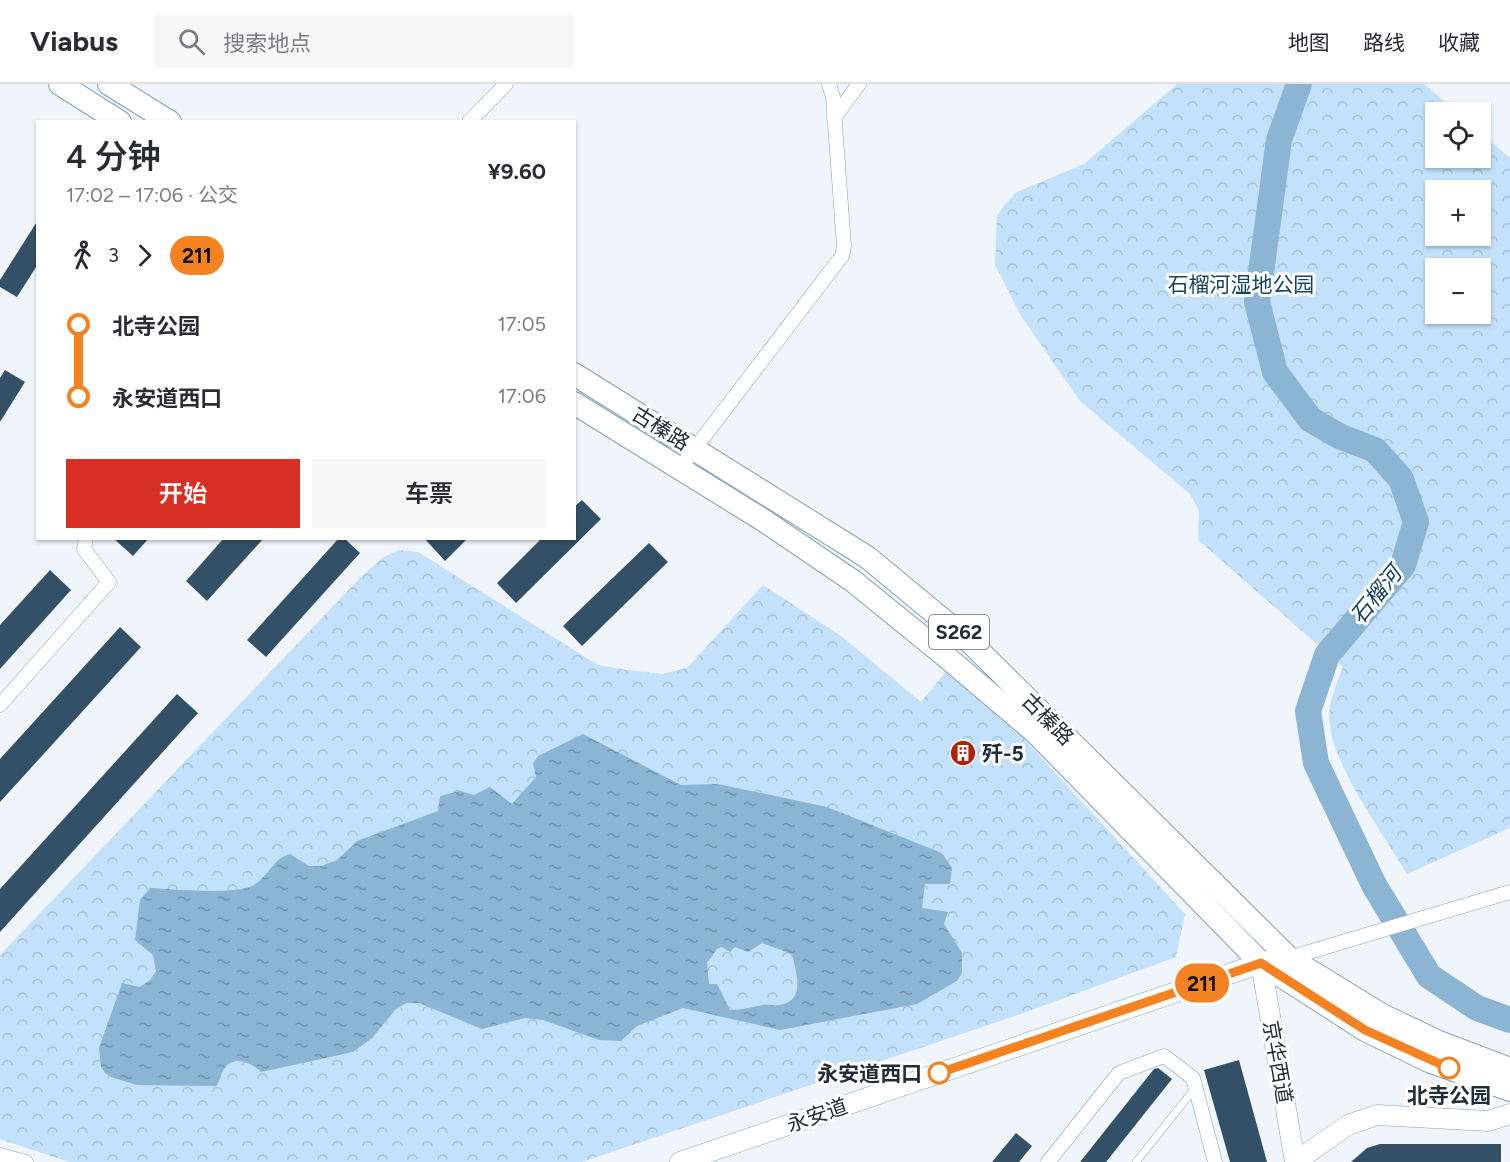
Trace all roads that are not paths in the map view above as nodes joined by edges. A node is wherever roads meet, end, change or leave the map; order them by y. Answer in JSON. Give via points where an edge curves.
{"nodes":[{"id":1,"x":60,"y":84,"type":"edge"},
{"id":2,"x":109,"y":84,"type":"edge"},
{"id":3,"x":506,"y":84,"type":"edge"},
{"id":4,"x":829,"y":84,"type":"edge"},
{"id":5,"x":859,"y":84,"type":"edge"},
{"id":6,"x":834,"y":118,"type":"junction"},
{"id":7,"x":117,"y":120,"type":"edge"},
{"id":8,"x":167,"y":120,"type":"edge"},
{"id":9,"x":471,"y":120,"type":"edge"},
{"id":10,"x":576,"y":375,"type":"edge"},
{"id":11,"x":576,"y":404,"type":"edge"},
{"id":12,"x":695,"y":448,"type":"junction"},
{"id":13,"x":680,"y":468,"type":"junction"},
{"id":14,"x":86,"y":540,"type":"edge"},
{"id":15,"x":0,"y":705,"type":"edge"},
{"id":16,"x":1510,"y":892,"type":"edge"},
{"id":17,"x":1289,"y":958,"type":"junction"},
{"id":18,"x":1261,"y":963,"type":"junction"},
{"id":19,"x":1510,"y":1069,"type":"edge"},
{"id":20,"x":1196,"y":1088,"type":"junction"},
{"id":21,"x":1510,"y":1090,"type":"edge"},
{"id":22,"x":1510,"y":1114,"type":"edge"},
{"id":23,"x":0,"y":1155,"type":"edge"},
{"id":24,"x":26,"y":1162,"type":"edge"},
{"id":25,"x":680,"y":1162,"type":"edge"},
{"id":26,"x":1048,"y":1162,"type":"edge"},
{"id":27,"x":1136,"y":1162,"type":"edge"},
{"id":28,"x":1215,"y":1162,"type":"edge"},
{"id":29,"x":1295,"y":1162,"type":"edge"}],
"edges":[{"from":1,"to":7,"type":"main road"},
{"from":2,"to":8,"type":"main road"},
{"from":3,"to":9,"type":"street"},
{"from":4,"to":6,"type":"street"},
{"from":5,"to":6,"type":"street"},
{"from":6,"to":12,"type":"street","via":[[842,256]]},
{"from":10,"to":12,"type":"main road","name":"古榛路","number":"S262"},
{"from":11,"to":13,"type":"main road","name":"古榛路","number":"S262"},
{"from":12,"to":13,"type":"street"},
{"from":12,"to":17,"type":"main road","name":"古榛路","number":"S262","via":[[867,557],[971,643]]},
{"from":13,"to":18,"type":"main road","name":"古榛路","number":"S262","via":[[853,581],[1035,732]]},
{"from":14,"to":15,"type":"street","via":[[84,549],[109,582]]},
{"from":16,"to":17,"type":"street"},
{"from":17,"to":18,"type":"main road","name":"永安道"},
{"from":17,"to":19,"type":"main road","name":"古榛路","number":"S262","via":[[1382,1015]]},
{"from":18,"to":21,"type":"main road","name":"古榛路","number":"S262","via":[[1365,1030],[1431,1062]]},
{"from":18,"to":25,"type":"main road","name":"永安道"},
{"from":18,"to":29,"type":"main road","name":"京华西道"},
{"from":20,"to":26,"type":"street","via":[[1193,1078],[1164,1056],[1119,1073]]},
{"from":20,"to":27,"type":"lane"},
{"from":20,"to":28,"type":"street"},
{"from":22,"to":29,"type":"main road","via":[[1488,1121],[1377,1115],[1348,1125]]},
{"from":23,"to":24,"type":"street"}]}
